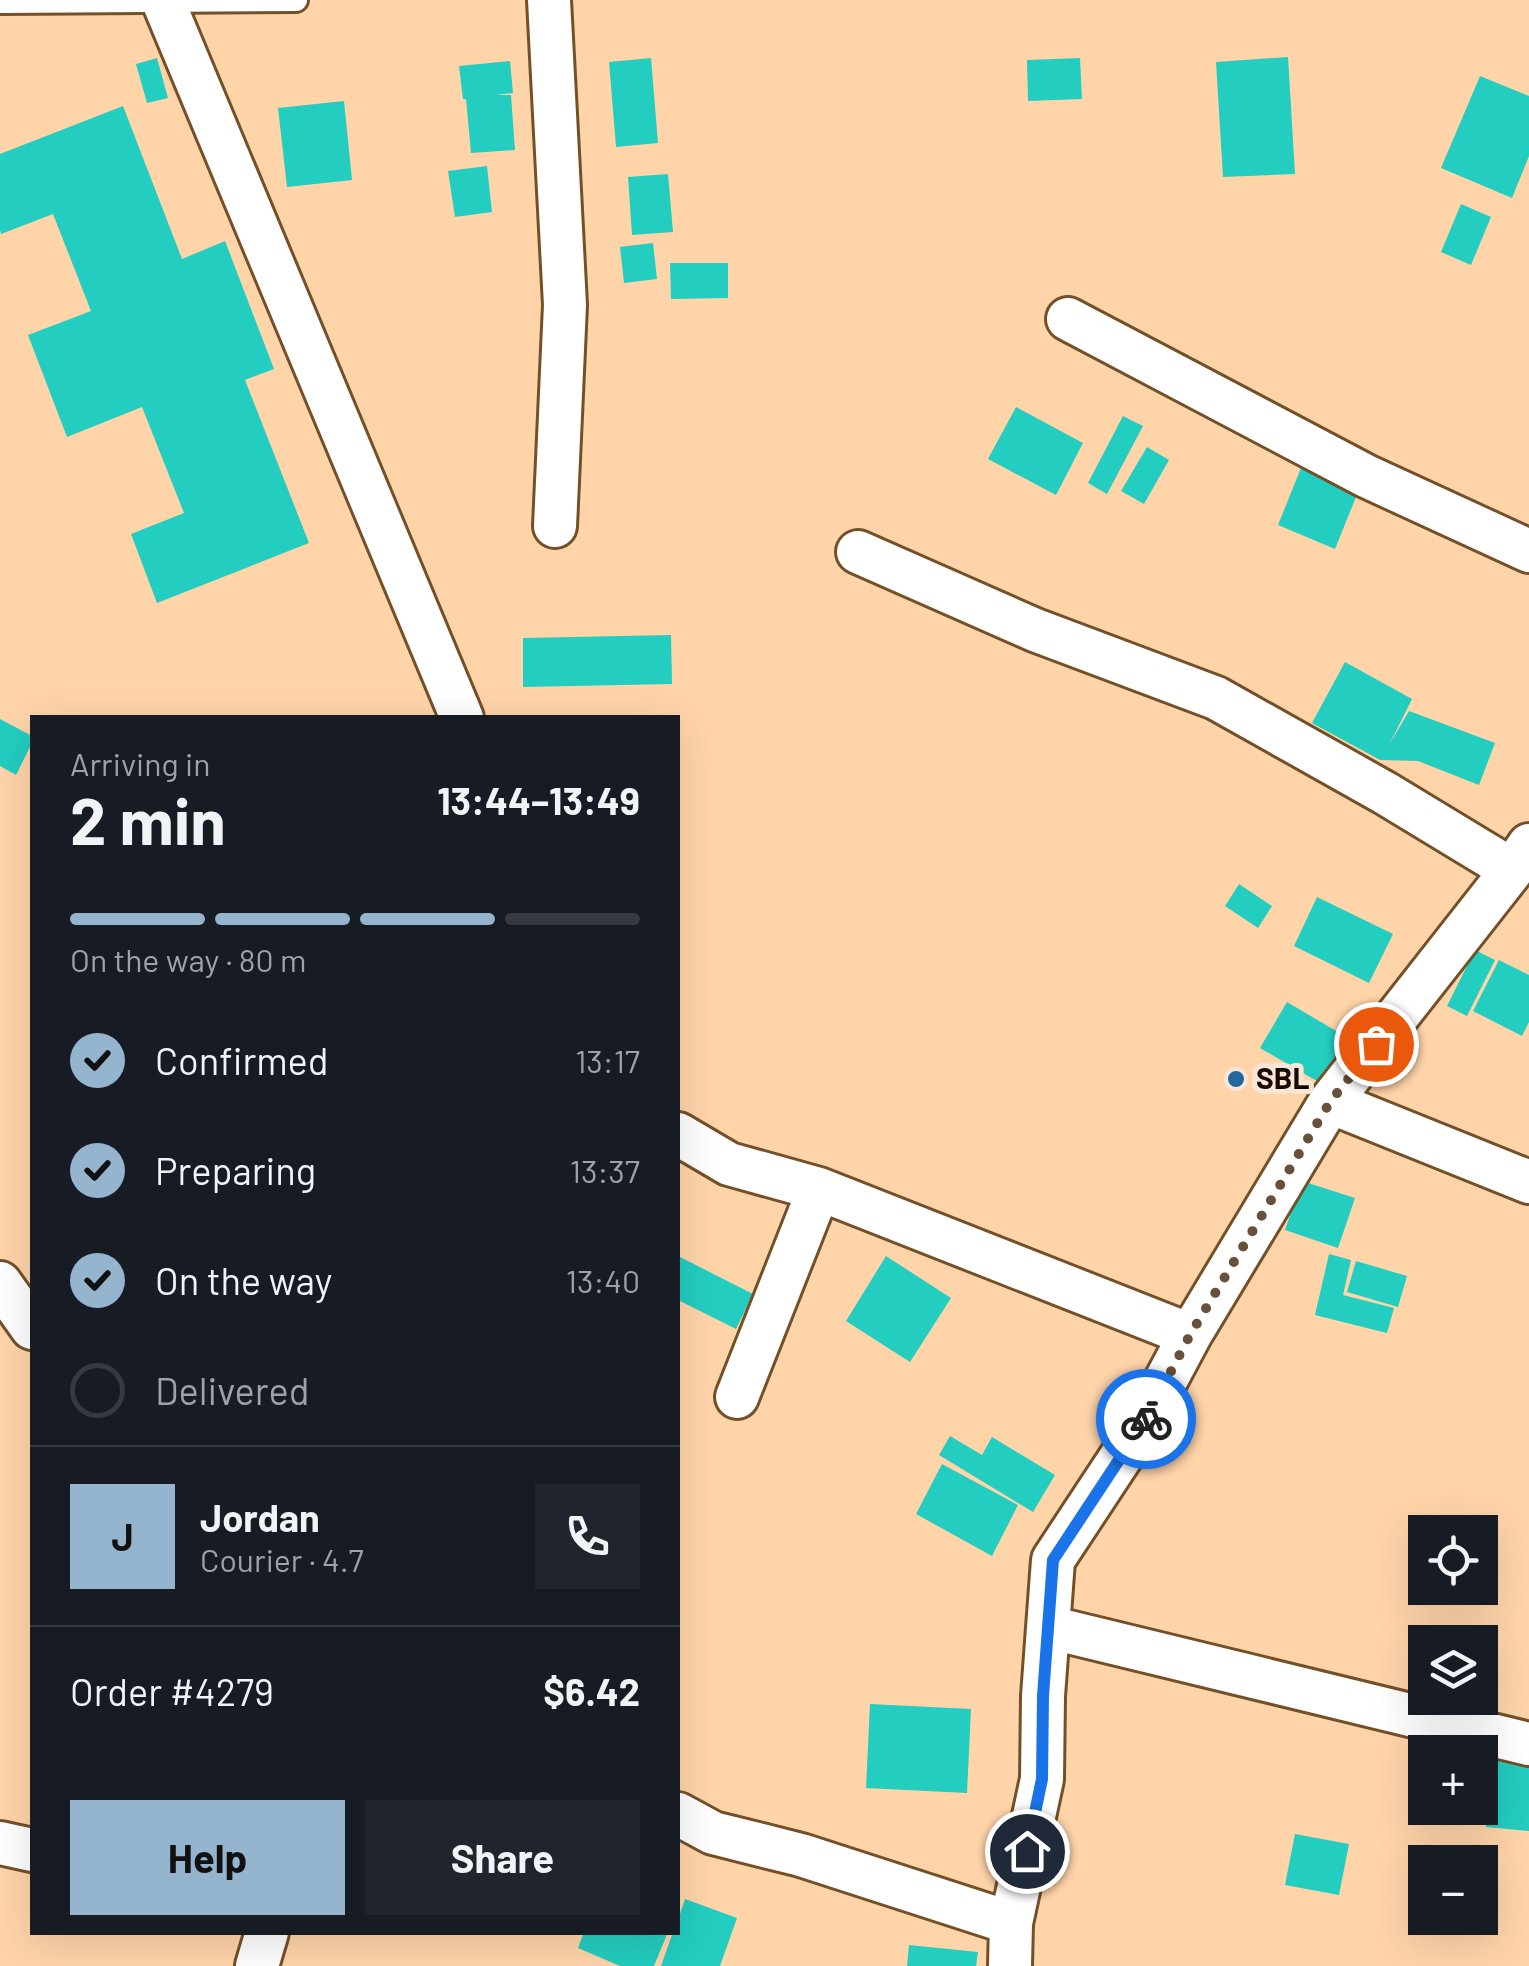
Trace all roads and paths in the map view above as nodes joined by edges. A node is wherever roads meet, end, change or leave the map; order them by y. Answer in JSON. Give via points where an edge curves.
{"nodes":[{"id":1,"x":296,"y":0,"type":"edge"},
{"id":2,"x":549,"y":0,"type":"edge"},
{"id":3,"x":163,"y":1,"type":"edge"},
{"id":4,"x":0,"y":2,"type":"edge"},
{"id":5,"x":1068,"y":319,"type":"dead end"},
{"id":6,"x":555,"y":526,"type":"dead end"},
{"id":7,"x":1529,"y":551,"type":"edge"},
{"id":8,"x":858,"y":552,"type":"dead end"},
{"id":9,"x":461,"y":715,"type":"edge"},
{"id":10,"x":1521,"y":857,"type":"edge"},
{"id":11,"x":1330,"y":1102,"type":"junction"},
{"id":12,"x":680,"y":1135,"type":"edge"},
{"id":13,"x":1529,"y":1182,"type":"edge"},
{"id":14,"x":818,"y":1189,"type":"junction"},
{"id":15,"x":0,"y":1283,"type":"edge"},
{"id":16,"x":19,"y":1329,"type":"edge"},
{"id":17,"x":1190,"y":1335,"type":"junction"},
{"id":18,"x":736,"y":1397,"type":"dead end"},
{"id":19,"x":1048,"y":1627,"type":"junction"},
{"id":20,"x":1529,"y":1744,"type":"edge"},
{"id":21,"x":680,"y":1815,"type":"edge"},
{"id":22,"x":0,"y":1843,"type":"edge"},
{"id":23,"x":30,"y":1850,"type":"edge"},
{"id":24,"x":1011,"y":1924,"type":"junction"},
{"id":25,"x":266,"y":1935,"type":"edge"},
{"id":26,"x":256,"y":1966,"type":"edge"},
{"id":27,"x":1010,"y":1966,"type":"edge"}],
"edges":[{"from":1,"to":3,"type":"lane"},
{"from":2,"to":6,"type":"street","via":[[565,306]]},
{"from":3,"to":4,"type":"lane"},
{"from":3,"to":9,"type":"street"},
{"from":5,"to":7,"type":"street","via":[[1366,476]]},
{"from":8,"to":10,"type":"street","via":[[1034,630],[1216,698],[1385,793]]},
{"from":10,"to":11,"type":"street"},
{"from":11,"to":13,"type":"street"},
{"from":11,"to":17,"type":"street"},
{"from":12,"to":14,"type":"street","via":[[729,1164]]},
{"from":14,"to":17,"type":"street"},
{"from":14,"to":18,"type":"street"},
{"from":15,"to":16,"type":"street"},
{"from":17,"to":19,"type":"street","via":[[1142,1425],[1053,1560]]},
{"from":19,"to":20,"type":"street"},
{"from":19,"to":24,"type":"street","via":[[1042,1779]]},
{"from":21,"to":24,"type":"street","via":[[713,1833]]},
{"from":22,"to":23,"type":"street"},
{"from":24,"to":27,"type":"street"},
{"from":25,"to":26,"type":"street"}]}
